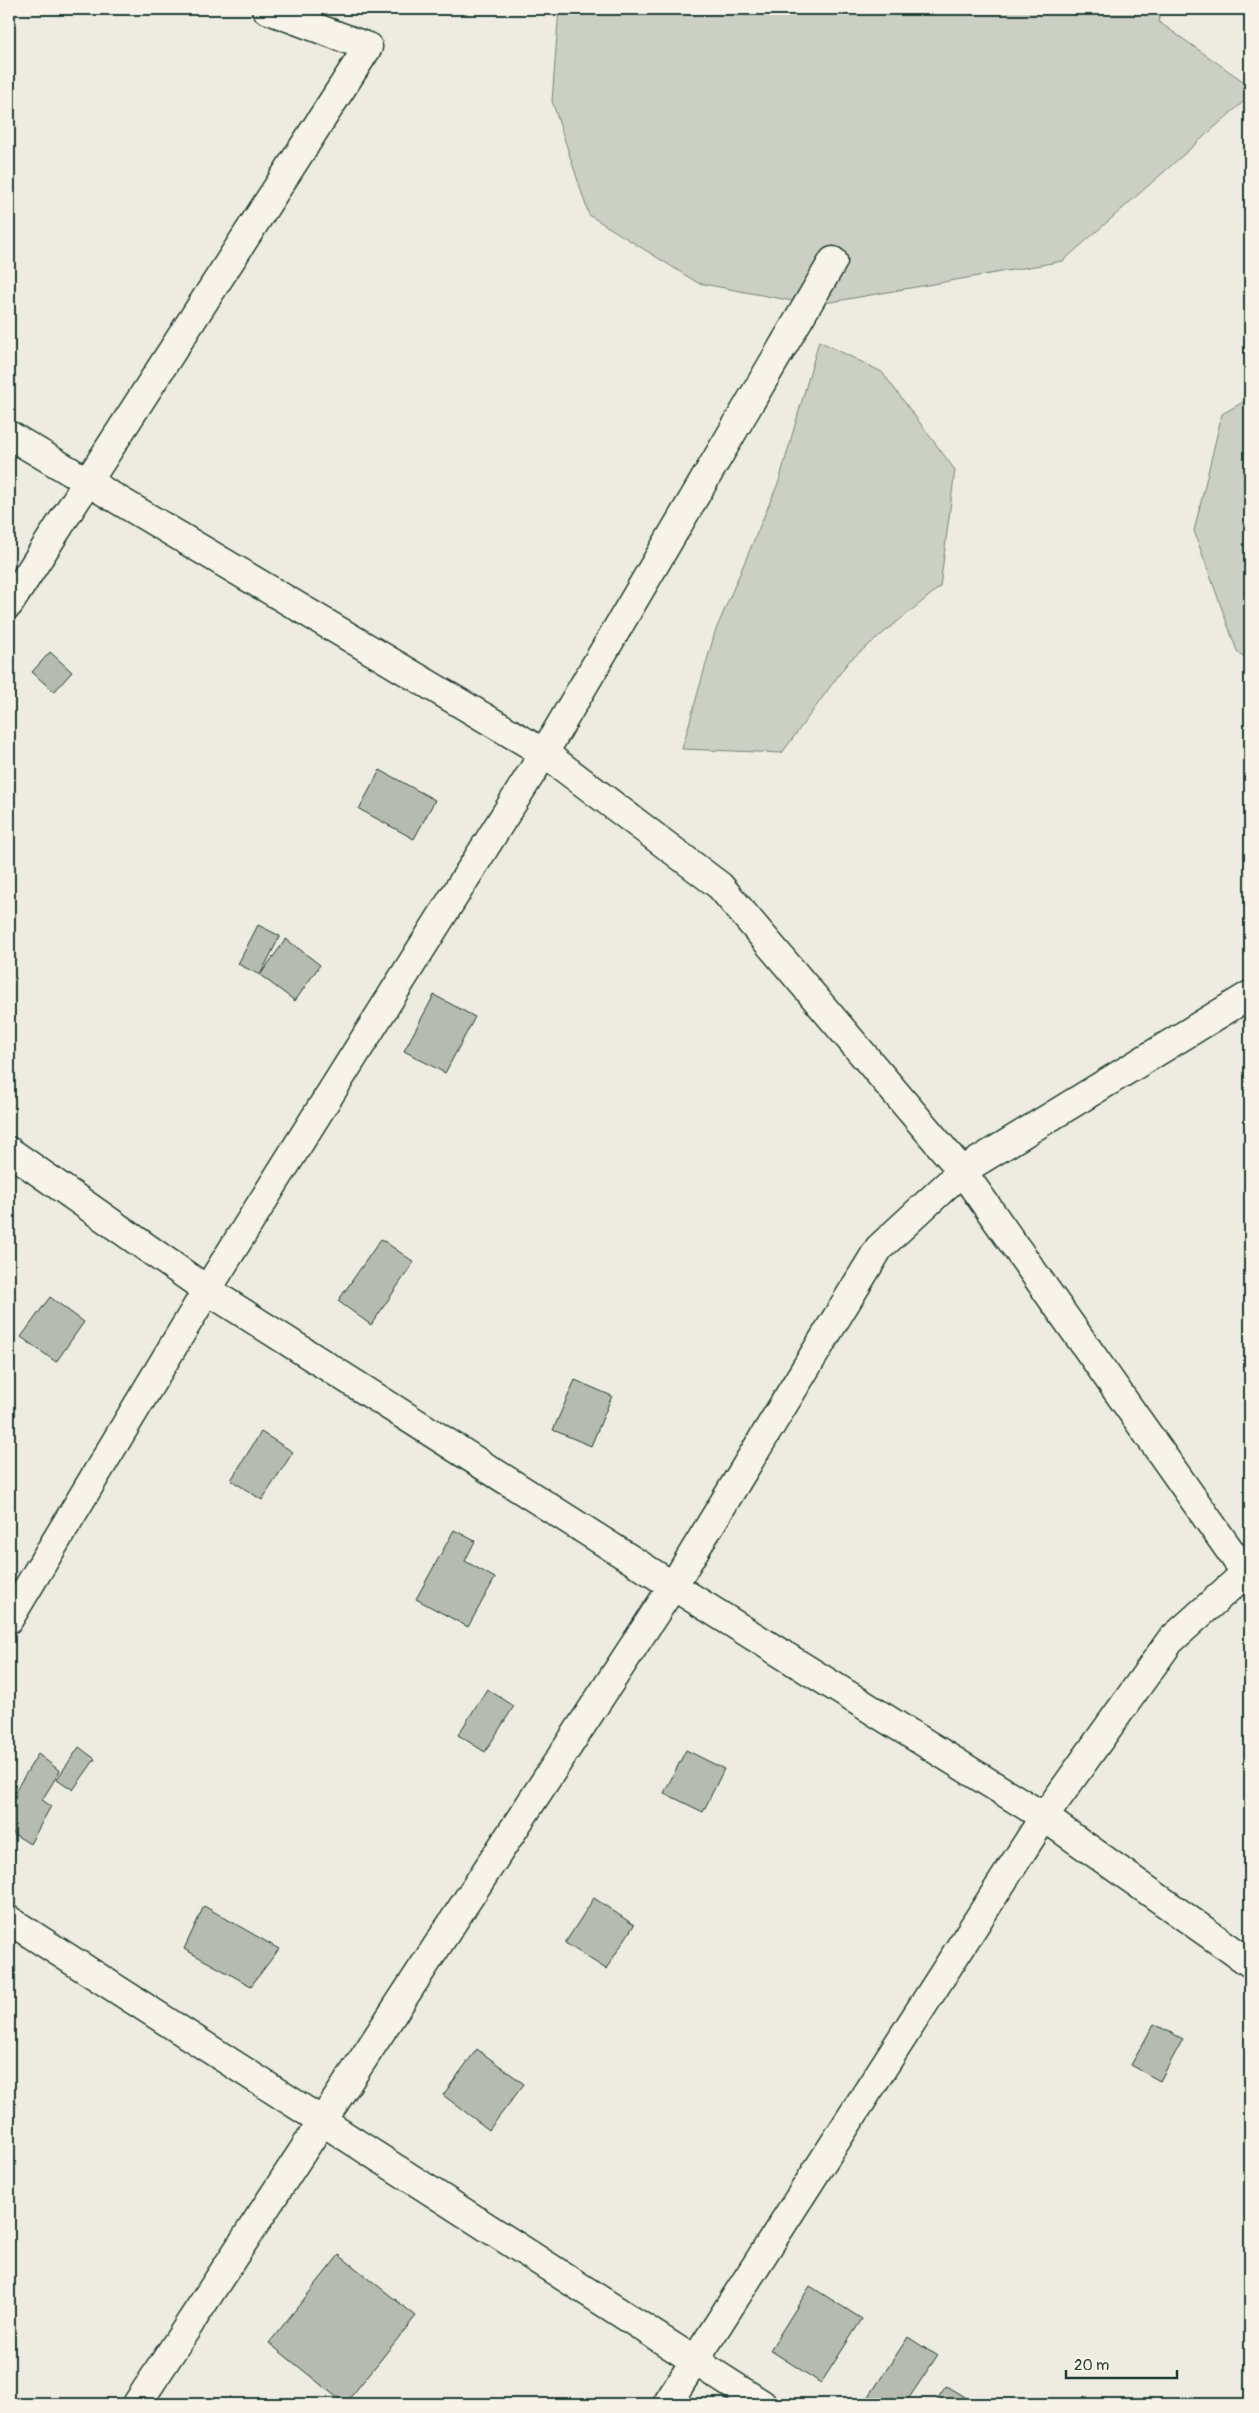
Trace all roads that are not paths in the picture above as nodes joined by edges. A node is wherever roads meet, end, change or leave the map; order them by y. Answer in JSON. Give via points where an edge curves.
{"nodes":[{"id":1,"x":266,"y":9,"type":"edge"},
{"id":2,"x":833,"y":261,"type":"dead end"},
{"id":3,"x":9,"y":435,"type":"edge"},
{"id":4,"x":88,"y":482,"type":"junction"},
{"id":5,"x":9,"y":604,"type":"edge"},
{"id":6,"x":544,"y":753,"type":"junction"},
{"id":7,"x":1250,"y":995,"type":"edge"},
{"id":8,"x":9,"y":1151,"type":"edge"},
{"id":9,"x":962,"y":1171,"type":"junction"},
{"id":10,"x":207,"y":1290,"type":"junction"},
{"id":11,"x":1248,"y":1571,"type":"edge"},
{"id":12,"x":673,"y":1586,"type":"junction"},
{"id":13,"x":9,"y":1619,"type":"edge"},
{"id":14,"x":1044,"y":1817,"type":"junction"},
{"id":15,"x":9,"y":1920,"type":"edge"},
{"id":16,"x":1250,"y":1963,"type":"edge"},
{"id":17,"x":323,"y":2121,"type":"junction"},
{"id":18,"x":694,"y":2361,"type":"junction"},
{"id":19,"x":136,"y":2404,"type":"edge"},
{"id":20,"x":667,"y":2404,"type":"edge"},
{"id":21,"x":762,"y":2404,"type":"edge"}],
"edges":[{"from":1,"to":4,"type":"street","via":[[368,47]]},
{"from":2,"to":6,"type":"street"},
{"from":3,"to":4,"type":"street"},
{"from":4,"to":5,"type":"street"},
{"from":4,"to":6,"type":"street"},
{"from":6,"to":9,"type":"street","via":[[720,886]]},
{"from":6,"to":10,"type":"street"},
{"from":7,"to":9,"type":"street"},
{"from":8,"to":10,"type":"street"},
{"from":9,"to":11,"type":"street"},
{"from":9,"to":12,"type":"street","via":[[879,1248]]},
{"from":10,"to":12,"type":"street"},
{"from":10,"to":13,"type":"street"},
{"from":11,"to":14,"type":"street","via":[[1170,1641]]},
{"from":12,"to":14,"type":"street"},
{"from":12,"to":17,"type":"street"},
{"from":14,"to":16,"type":"street"},
{"from":14,"to":18,"type":"street"},
{"from":15,"to":17,"type":"street"},
{"from":17,"to":18,"type":"street"},
{"from":17,"to":19,"type":"street"},
{"from":18,"to":20,"type":"street"},
{"from":18,"to":21,"type":"street"}]}
